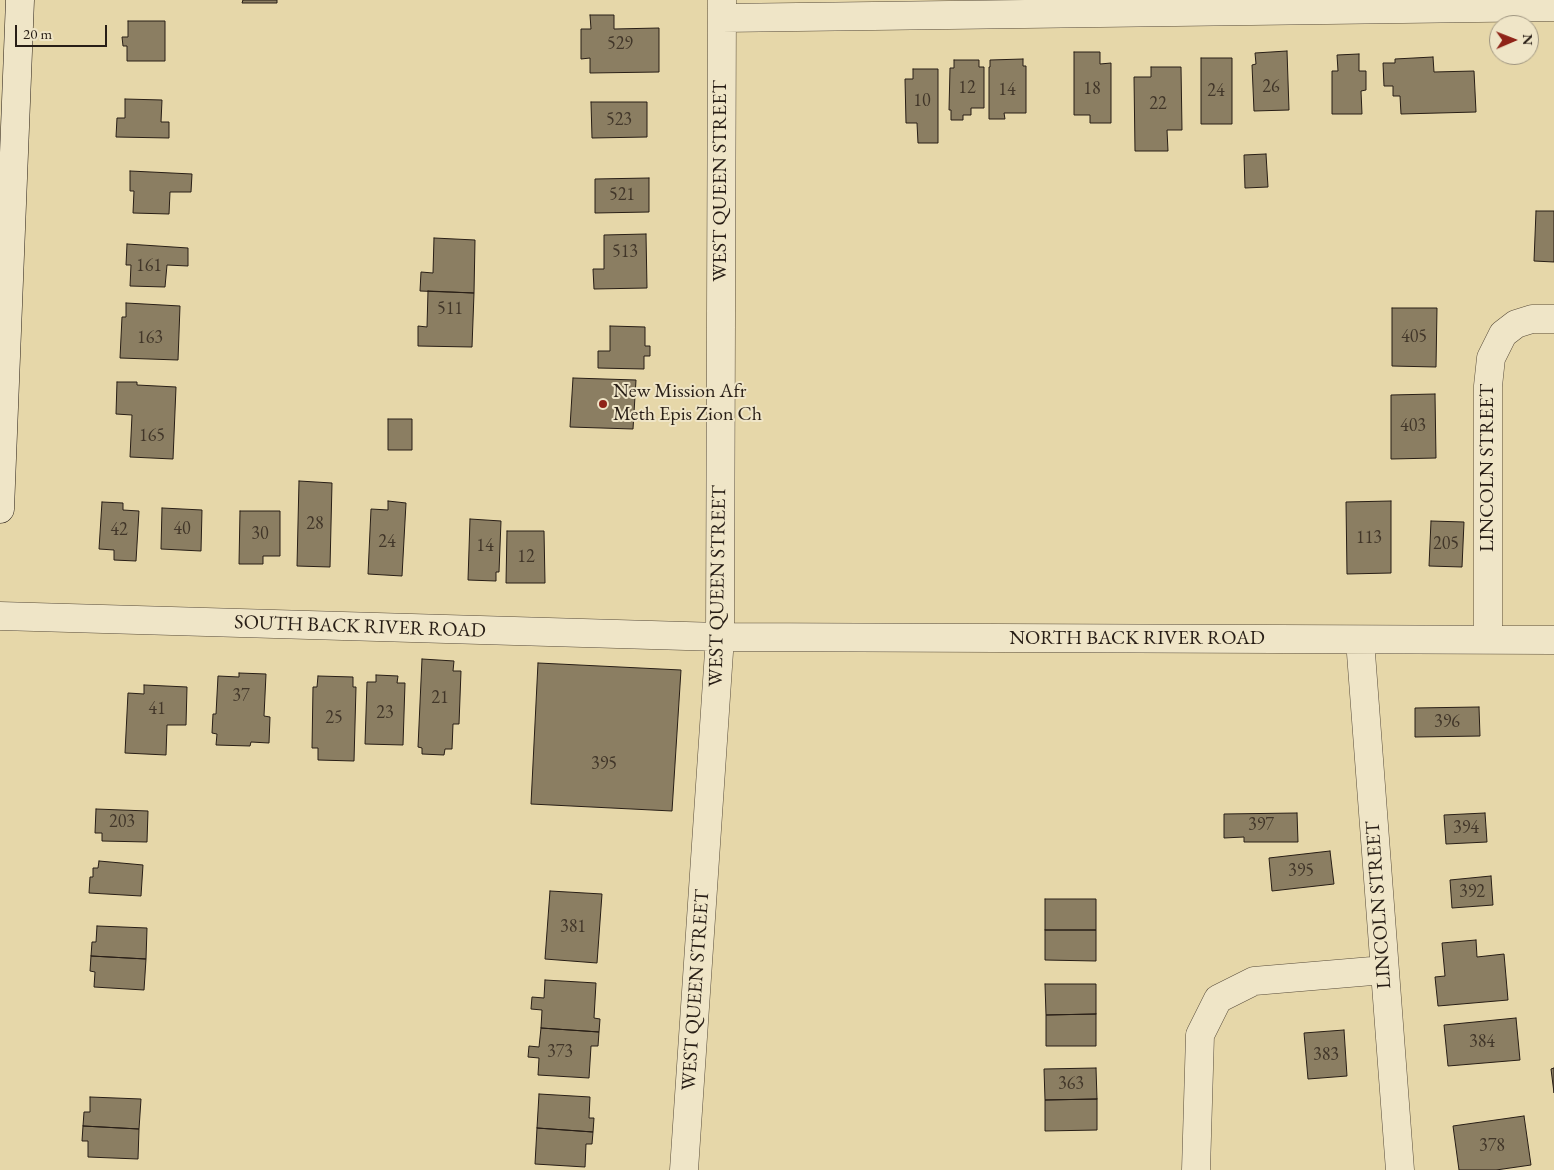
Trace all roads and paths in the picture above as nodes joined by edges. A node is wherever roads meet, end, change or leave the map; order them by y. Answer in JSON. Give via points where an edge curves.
{"nodes":[{"id":1,"x":20,"y":0,"type":"edge"},
{"id":2,"x":1554,"y":7,"type":"edge"},
{"id":3,"x":722,"y":9,"type":"edge"},
{"id":4,"x":1543,"y":319,"type":"edge"},
{"id":5,"x":0,"y":508,"type":"edge"},
{"id":6,"x":0,"y":616,"type":"edge"},
{"id":7,"x":720,"y":637,"type":"junction"},
{"id":8,"x":1488,"y":639,"type":"junction"},
{"id":9,"x":1360,"y":640,"type":"junction"},
{"id":10,"x":1554,"y":640,"type":"edge"},
{"id":11,"x":1384,"y":970,"type":"junction"},
{"id":12,"x":684,"y":1170,"type":"edge"},
{"id":13,"x":1196,"y":1170,"type":"edge"},
{"id":14,"x":1400,"y":1170,"type":"edge"}],
"edges":[{"from":1,"to":5,"type":"street"},
{"from":2,"to":3,"type":"street"},
{"from":3,"to":7,"type":"street","name":"WEST QUEEN STREET"},
{"from":4,"to":8,"type":"street","name":"LINCOLN STREET","via":[[1516,324],[1503,334],[1488,372]]},
{"from":6,"to":7,"type":"street","name":"SOUTH BACK RIVER ROAD"},
{"from":7,"to":9,"type":"street","name":"NORTH BACK RIVER ROAD"},
{"from":7,"to":12,"type":"street","name":"WEST QUEEN STREET"},
{"from":8,"to":9,"type":"street","name":"NORTH BACK RIVER ROAD"},
{"from":8,"to":10,"type":"street","name":"NORTH BACK RIVER ROAD"},
{"from":9,"to":11,"type":"street","name":"LINCOLN STREET"},
{"from":11,"to":13,"type":"street","via":[[1254,981],[1218,999],[1200,1035]]},
{"from":11,"to":14,"type":"street","name":"LINCOLN STREET"}]}
